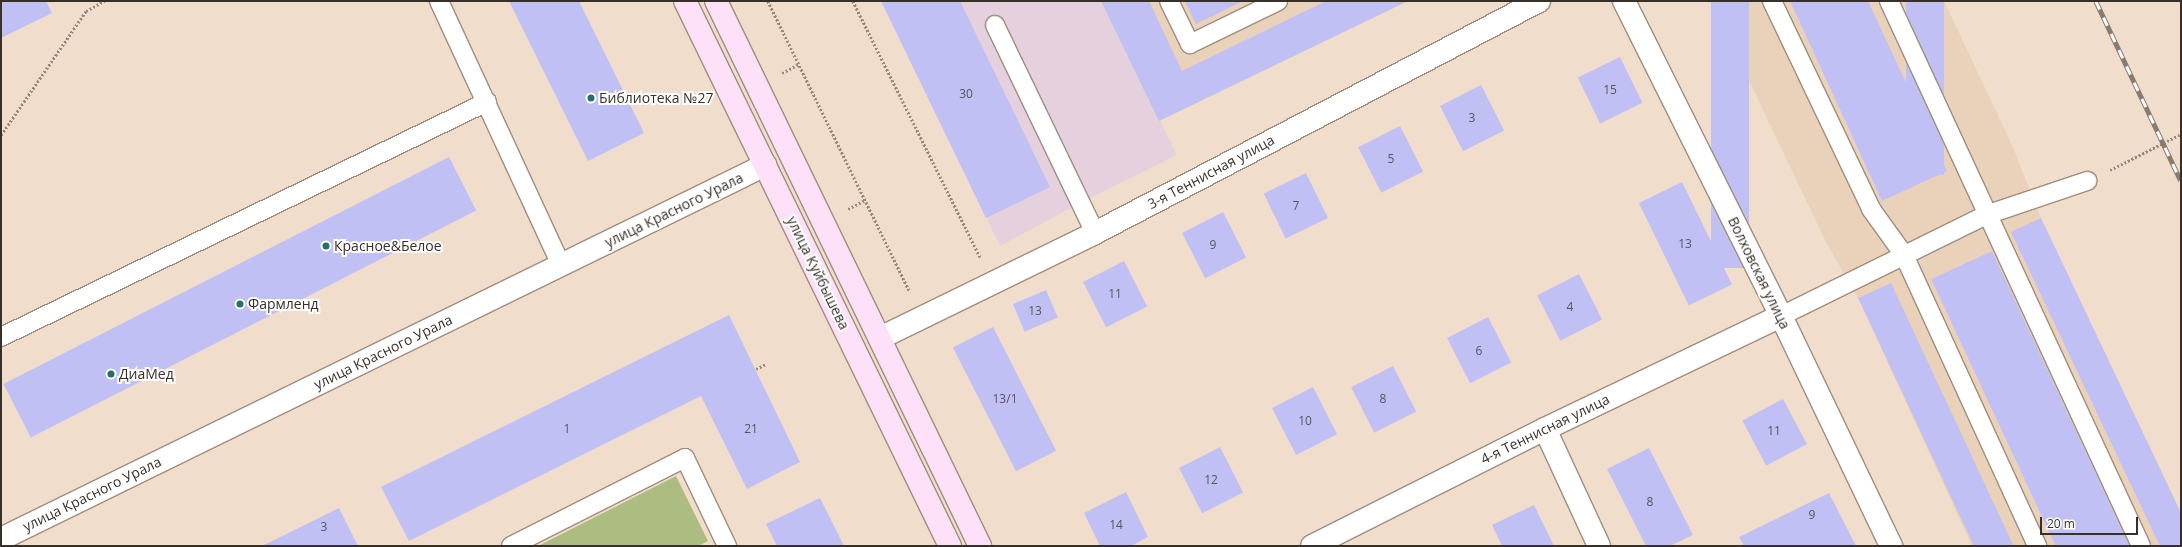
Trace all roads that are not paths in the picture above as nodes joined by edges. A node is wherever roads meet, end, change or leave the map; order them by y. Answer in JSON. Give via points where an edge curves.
{"nodes":[{"id":1,"x":439,"y":1,"type":"edge"},
{"id":2,"x":684,"y":1,"type":"edge"},
{"id":3,"x":716,"y":1,"type":"edge"},
{"id":4,"x":1169,"y":1,"type":"edge"},
{"id":5,"x":1278,"y":1,"type":"edge"},
{"id":6,"x":1539,"y":1,"type":"edge"},
{"id":7,"x":1624,"y":1,"type":"edge"},
{"id":8,"x":1772,"y":1,"type":"edge"},
{"id":9,"x":1889,"y":1,"type":"edge"},
{"id":10,"x":995,"y":25,"type":"dead end"},
{"id":11,"x":487,"y":102,"type":"junction"},
{"id":12,"x":791,"y":154,"type":"junction"},
{"id":13,"x":765,"y":165,"type":"junction"},
{"id":14,"x":2087,"y":181,"type":"road end"},
{"id":15,"x":1986,"y":215,"type":"junction"},
{"id":16,"x":1095,"y":233,"type":"junction"},
{"id":17,"x":1904,"y":255,"type":"junction"},
{"id":18,"x":561,"y":265,"type":"junction"},
{"id":19,"x":1780,"y":316,"type":"junction"},
{"id":20,"x":1,"y":337,"type":"edge"},
{"id":21,"x":880,"y":338,"type":"junction"},
{"id":22,"x":1545,"y":428,"type":"junction"},
{"id":23,"x":1,"y":539,"type":"edge"},
{"id":24,"x":1315,"y":545,"type":"edge"},
{"id":25,"x":511,"y":546,"type":"edge"},
{"id":26,"x":727,"y":546,"type":"edge"},
{"id":27,"x":950,"y":546,"type":"edge"},
{"id":28,"x":980,"y":546,"type":"edge"},
{"id":29,"x":1599,"y":546,"type":"edge"},
{"id":30,"x":1891,"y":546,"type":"edge"},
{"id":31,"x":2037,"y":546,"type":"edge"},
{"id":32,"x":2141,"y":546,"type":"edge"}],
"edges":[{"from":1,"to":11,"type":"lane"},
{"from":2,"to":13,"type":"main road","name":"улица Куйбышева"},
{"from":3,"to":12,"type":"main road","name":"улица Куйбышева"},
{"from":4,"to":5,"type":"lane","via":[[1190,44]]},
{"from":6,"to":16,"type":"street","name":"3-я Теннисная улица"},
{"from":7,"to":19,"type":"street","name":"Волховская улица"},
{"from":8,"to":17,"type":"lane","via":[[1871,209]]},
{"from":9,"to":15,"type":"lane"},
{"from":10,"to":16,"type":"lane"},
{"from":11,"to":18,"type":"lane"},
{"from":11,"to":20,"type":"lane"},
{"from":12,"to":13,"type":"main road"},
{"from":12,"to":21,"type":"main road","name":"улица Куйбышева"},
{"from":13,"to":18,"type":"street","name":"улица Красного Урала"},
{"from":13,"to":27,"type":"main road","name":"улица Куйбышева"},
{"from":14,"to":15,"type":"lane"},
{"from":15,"to":17,"type":"lane"},
{"from":15,"to":32,"type":"lane"},
{"from":16,"to":21,"type":"street","name":"3-я Теннисная улица"},
{"from":17,"to":19,"type":"lane"},
{"from":17,"to":31,"type":"lane"},
{"from":18,"to":23,"type":"street","name":"улица Красного Урала"},
{"from":19,"to":22,"type":"street","name":"4-я Теннисная улица"},
{"from":19,"to":30,"type":"street","name":"Волховская улица"},
{"from":21,"to":28,"type":"main road","name":"улица Куйбышева"},
{"from":22,"to":24,"type":"street","name":"4-я Теннисная улица"},
{"from":22,"to":29,"type":"street"},
{"from":25,"to":26,"type":"lane","via":[[685,458]]}]}
